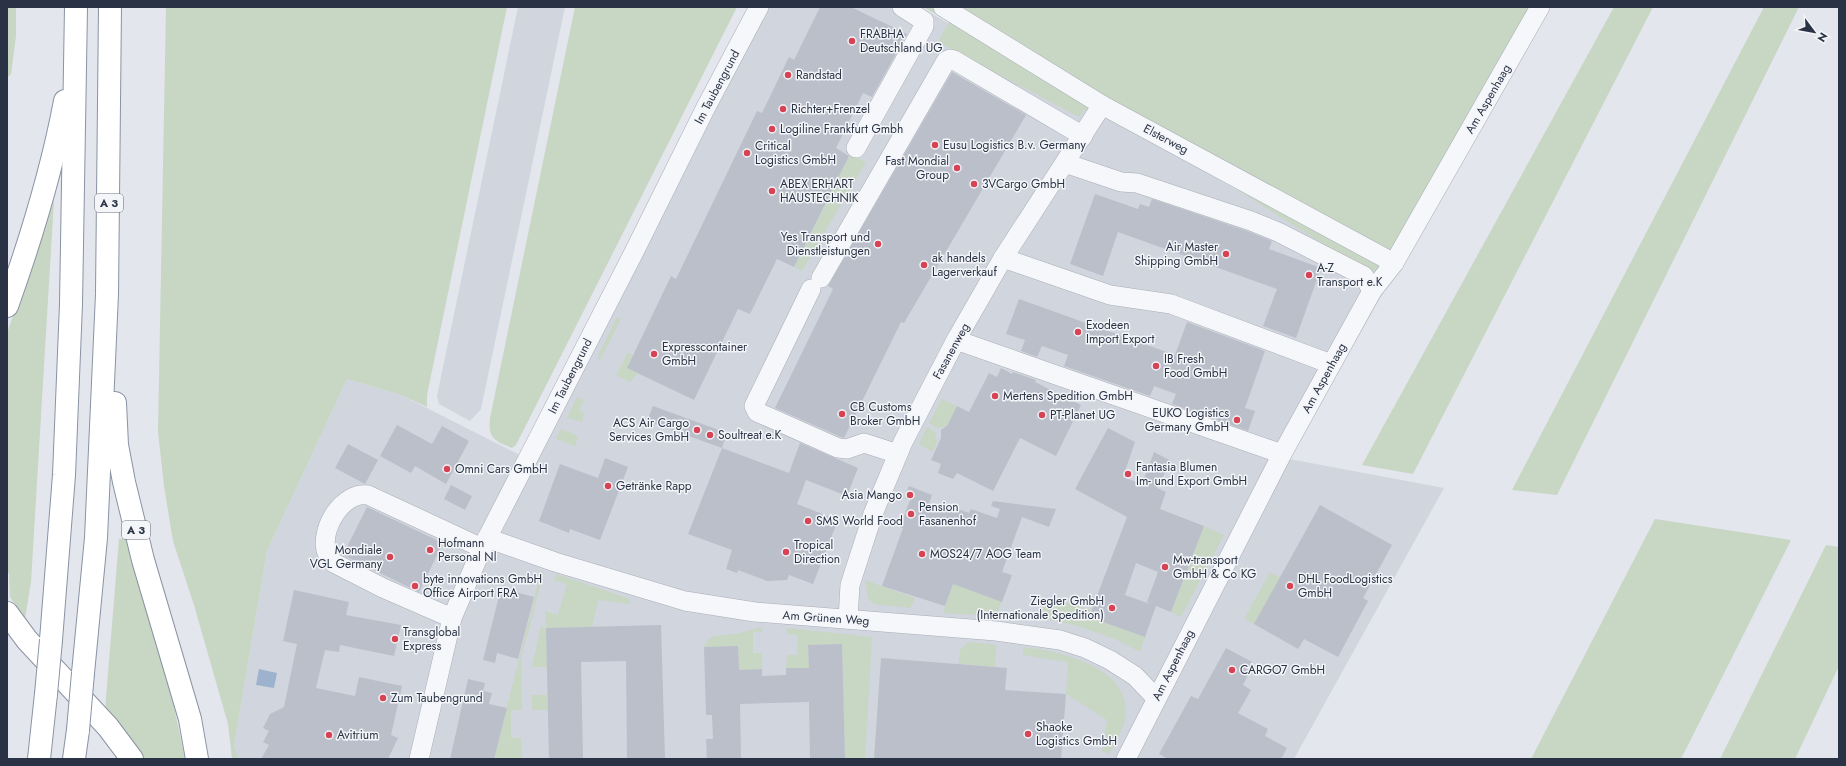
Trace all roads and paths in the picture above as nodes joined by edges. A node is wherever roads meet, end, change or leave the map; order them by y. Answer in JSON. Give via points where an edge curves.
{"nodes":[{"id":1,"x":76,"y":7,"type":"edge"},
{"id":2,"x":110,"y":7,"type":"edge"},
{"id":3,"x":759,"y":7,"type":"edge"},
{"id":4,"x":902,"y":7,"type":"edge"},
{"id":5,"x":943,"y":7,"type":"edge"},
{"id":6,"x":1540,"y":7,"type":"edge"},
{"id":7,"x":76,"y":40,"type":"junction"},
{"id":8,"x":1102,"y":105,"type":"junction"},
{"id":9,"x":1083,"y":136,"type":"junction"},
{"id":10,"x":856,"y":148,"type":"dead end"},
{"id":11,"x":1065,"y":163,"type":"junction"},
{"id":12,"x":1003,"y":258,"type":"junction"},
{"id":13,"x":1394,"y":263,"type":"junction"},
{"id":14,"x":1372,"y":291,"type":"junction"},
{"id":15,"x":108,"y":294,"type":"junction"},
{"id":16,"x":7,"y":306,"type":"edge"},
{"id":17,"x":956,"y":340,"type":"junction"},
{"id":18,"x":1331,"y":364,"type":"junction"},
{"id":19,"x":898,"y":454,"type":"junction"},
{"id":20,"x":1282,"y":454,"type":"junction"},
{"id":21,"x":484,"y":543,"type":"junction"},
{"id":22,"x":7,"y":613,"type":"edge"},
{"id":23,"x":452,"y":618,"type":"junction"},
{"id":24,"x":848,"y":619,"type":"junction"},
{"id":25,"x":1156,"y":698,"type":"junction"},
{"id":26,"x":39,"y":759,"type":"edge"},
{"id":27,"x":74,"y":759,"type":"edge"},
{"id":28,"x":132,"y":759,"type":"edge"},
{"id":29,"x":198,"y":759,"type":"edge"},
{"id":30,"x":419,"y":759,"type":"edge"},
{"id":31,"x":1126,"y":759,"type":"edge"}],
"edges":[{"from":1,"to":7,"type":"highway"},
{"from":2,"to":15,"type":"highway","number":"A 3"},
{"from":3,"to":21,"type":"street","name":"Im Taubengrund"},
{"from":4,"to":10,"type":"street","via":[[921,18],[924,26]]},
{"from":5,"to":8,"type":"street","name":"Elsterweg"},
{"from":6,"to":13,"type":"street","name":"Am Aspenhaag"},
{"from":7,"to":16,"type":"highway","via":[[60,127],[25,254]]},
{"from":7,"to":26,"type":"highway","bridge":true,"via":[[71,311],[64,474]]},
{"from":8,"to":9,"type":"street","name":"Fasanenweg"},
{"from":8,"to":13,"type":"street","name":"Elsterweg"},
{"from":9,"to":11,"type":"street","name":"Fasanenweg"},
{"from":9,"to":19,"type":"street","via":[[954,60],[946,61],[816,284],[754,406],[755,410],[838,448],[847,449],[864,443]]},
{"from":11,"to":12,"type":"street","name":"Fasanenweg"},
{"from":11,"to":14,"type":"street","via":[[1121,182],[1137,183],[1278,232],[1364,276]]},
{"from":12,"to":17,"type":"street","name":"Fasanenweg"},
{"from":12,"to":18,"type":"street","via":[[1110,295],[1171,304]]},
{"from":13,"to":14,"type":"street","name":"Am Aspenhaag"},
{"from":14,"to":18,"type":"street","name":"Am Aspenhaag"},
{"from":15,"to":27,"type":"highway","number":"A 3","bridge":true,"via":[[96,538]]},
{"from":15,"to":29,"type":"highway","number":"A 3","via":[[117,445],[124,482],[145,566],[190,719]]},
{"from":17,"to":19,"type":"street","name":"Fasanenweg"},
{"from":17,"to":20,"type":"street"},
{"from":18,"to":20,"type":"street","name":"Am Aspenhaag"},
{"from":19,"to":24,"type":"street","name":"Fasanenweg","via":[[873,514],[850,585]]},
{"from":20,"to":25,"type":"street","name":"Am Aspenhaag"},
{"from":21,"to":23,"type":"street","name":"Im Taubengrund"},
{"from":21,"to":23,"type":"street","name":"Am Grünen Weg","via":[[362,494],[349,499],[331,521],[325,550],[334,563]]},
{"from":21,"to":24,"type":"street","name":"Am Grünen Weg","via":[[685,601],[755,612]]},
{"from":22,"to":28,"type":"highway","via":[[27,640],[108,727]]},
{"from":23,"to":30,"type":"street","name":"Im Taubengrund"},
{"from":24,"to":25,"type":"street","name":"Am Grünen Weg","via":[[1010,633],[1060,640],[1110,660],[1135,676]]},
{"from":25,"to":31,"type":"street","name":"Am Aspenhaag"}]}
